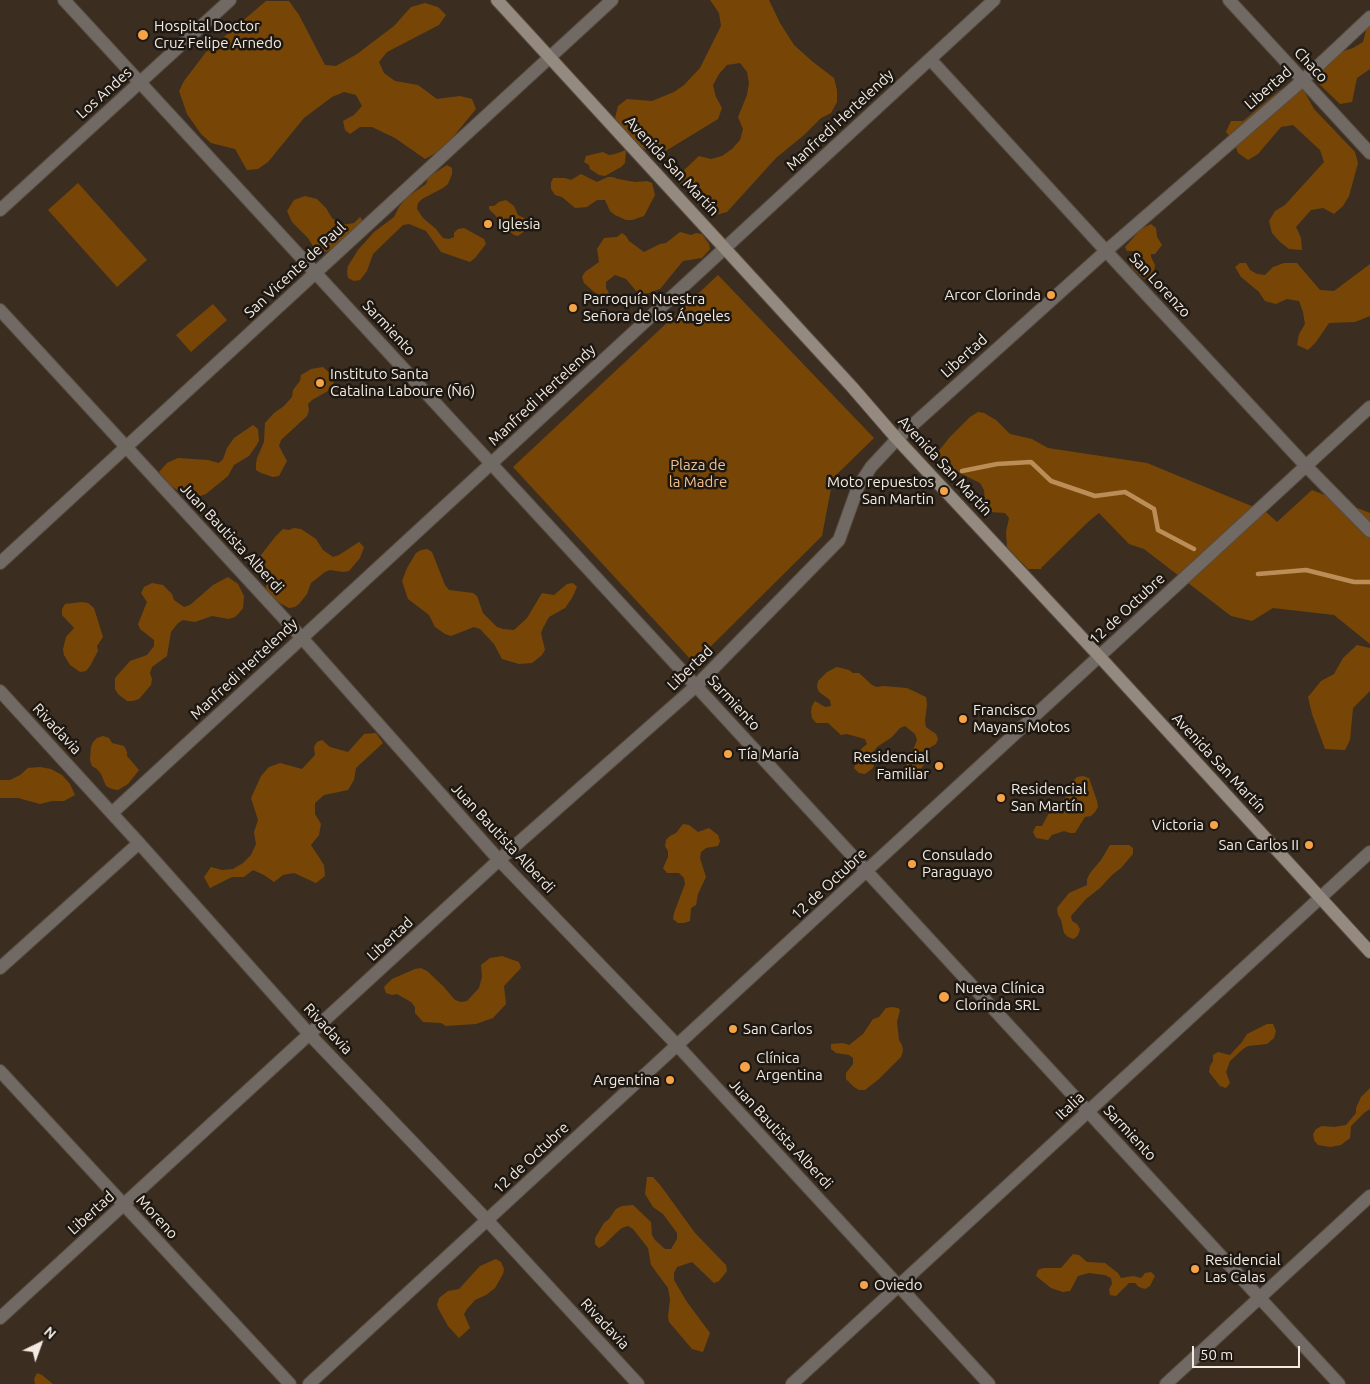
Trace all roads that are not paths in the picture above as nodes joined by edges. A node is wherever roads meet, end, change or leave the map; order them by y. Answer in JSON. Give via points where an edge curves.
{"nodes":[{"id":1,"x":64,"y":0,"type":"edge"},
{"id":2,"x":230,"y":0,"type":"edge"},
{"id":3,"x":497,"y":0,"type":"edge"},
{"id":4,"x":612,"y":0,"type":"edge"},
{"id":5,"x":994,"y":0,"type":"edge"},
{"id":6,"x":1229,"y":0,"type":"edge"},
{"id":7,"x":1370,"y":17,"type":"edge"},
{"id":8,"x":550,"y":57,"type":"junction"},
{"id":9,"x":930,"y":59,"type":"junction"},
{"id":10,"x":1303,"y":80,"type":"junction"},
{"id":11,"x":140,"y":82,"type":"junction"},
{"id":12,"x":1370,"y":153,"type":"edge"},
{"id":13,"x":0,"y":210,"type":"edge"},
{"id":14,"x":725,"y":248,"type":"junction"},
{"id":15,"x":1106,"y":251,"type":"junction"},
{"id":16,"x":316,"y":272,"type":"junction"},
{"id":17,"x":0,"y":310,"type":"edge"},
{"id":18,"x":1370,"y":407,"type":"edge"},
{"id":19,"x":897,"y":439,"type":"junction"},
{"id":20,"x":127,"y":447,"type":"junction"},
{"id":21,"x":492,"y":463,"type":"junction"},
{"id":22,"x":1306,"y":466,"type":"junction"},
{"id":23,"x":1370,"y":531,"type":"edge"},
{"id":24,"x":0,"y":563,"type":"edge"},
{"id":25,"x":302,"y":638,"type":"junction"},
{"id":26,"x":1099,"y":656,"type":"junction"},
{"id":27,"x":696,"y":686,"type":"junction"},
{"id":28,"x":0,"y":691,"type":"edge"},
{"id":29,"x":112,"y":813,"type":"junction"},
{"id":30,"x":139,"y":843,"type":"junction"},
{"id":31,"x":1370,"y":852,"type":"edge"},
{"id":32,"x":499,"y":860,"type":"junction"},
{"id":33,"x":867,"y":871,"type":"junction"},
{"id":34,"x":1320,"y":898,"type":"junction"},
{"id":35,"x":1370,"y":952,"type":"edge"},
{"id":36,"x":0,"y":968,"type":"edge"},
{"id":37,"x":310,"y":1035,"type":"junction"},
{"id":38,"x":677,"y":1045,"type":"junction"},
{"id":39,"x":0,"y":1071,"type":"edge"},
{"id":40,"x":1088,"y":1111,"type":"junction"},
{"id":41,"x":1370,"y":1196,"type":"edge"},
{"id":42,"x":124,"y":1205,"type":"junction"},
{"id":43,"x":487,"y":1220,"type":"junction"},
{"id":44,"x":899,"y":1286,"type":"junction"},
{"id":45,"x":1260,"y":1298,"type":"junction"},
{"id":46,"x":0,"y":1318,"type":"edge"},
{"id":47,"x":290,"y":1384,"type":"edge"},
{"id":48,"x":310,"y":1384,"type":"edge"},
{"id":49,"x":638,"y":1384,"type":"edge"},
{"id":50,"x":792,"y":1384,"type":"edge"},
{"id":51,"x":989,"y":1384,"type":"edge"},
{"id":52,"x":1166,"y":1384,"type":"edge"},
{"id":53,"x":1339,"y":1384,"type":"edge"}],
"edges":[{"from":1,"to":11,"type":"street","name":"Sarmiento"},
{"from":2,"to":11,"type":"street","name":"Los Andes"},
{"from":3,"to":8,"type":"main road","name":"Avenida San Martín"},
{"from":4,"to":8,"type":"street","name":"San Vicente de Paul"},
{"from":5,"to":9,"type":"street","name":"Manfredi Hertelendy"},
{"from":6,"to":10,"type":"street","name":"Chaco"},
{"from":7,"to":10,"type":"street","name":"Libertad"},
{"from":8,"to":14,"type":"main road","name":"Avenida San Martín"},
{"from":8,"to":16,"type":"street","name":"San Vicente de Paul"},
{"from":9,"to":14,"type":"street","name":"Manfredi Hertelendy"},
{"from":9,"to":15,"type":"street","name":"San Lorenzo"},
{"from":10,"to":12,"type":"street","name":"Chaco"},
{"from":10,"to":15,"type":"street","name":"Libertad"},
{"from":11,"to":13,"type":"street","name":"Los Andes"},
{"from":11,"to":16,"type":"street","name":"Sarmiento"},
{"from":14,"to":19,"type":"main road","name":"Avenida San Martín"},
{"from":14,"to":21,"type":"street","name":"Manfredi Hertelendy"},
{"from":15,"to":19,"type":"street","name":"Libertad"},
{"from":15,"to":22,"type":"street","name":"San Lorenzo"},
{"from":16,"to":20,"type":"street","name":"San Vicente de Paul"},
{"from":16,"to":21,"type":"street","name":"Sarmiento"},
{"from":17,"to":20,"type":"street","name":"Juan Bautista Alberdi"},
{"from":18,"to":22,"type":"street","name":"12 de Octubre"},
{"from":19,"to":26,"type":"main road","name":"Avenida San Martín"},
{"from":19,"to":27,"type":"street","name":"Libertad","via":[[871,467],[858,487],[838,540]]},
{"from":20,"to":24,"type":"street","name":"San Vicente de Paul"},
{"from":20,"to":25,"type":"street","name":"Juan Bautista Alberdi"},
{"from":21,"to":25,"type":"street","name":"Manfredi Hertelendy"},
{"from":21,"to":27,"type":"street","name":"Sarmiento"},
{"from":22,"to":23,"type":"street","name":"San Lorenzo"},
{"from":22,"to":26,"type":"street","name":"12 de Octubre"},
{"from":25,"to":29,"type":"street","name":"Manfredi Hertelendy"},
{"from":25,"to":32,"type":"street","name":"Juan Bautista Alberdi"},
{"from":26,"to":33,"type":"street","name":"12 de Octubre"},
{"from":26,"to":34,"type":"main road","name":"Avenida San Martín"},
{"from":27,"to":32,"type":"street","name":"Libertad"},
{"from":27,"to":33,"type":"street","name":"Sarmiento"},
{"from":28,"to":29,"type":"street","name":"Rivadavia"},
{"from":29,"to":30,"type":"street","name":"Rivadavia"},
{"from":30,"to":36,"type":"street"},
{"from":30,"to":37,"type":"street","name":"Rivadavia"},
{"from":31,"to":34,"type":"street","name":"Italia"},
{"from":32,"to":37,"type":"street","name":"Libertad"},
{"from":32,"to":38,"type":"street","name":"Juan Bautista Alberdi"},
{"from":33,"to":38,"type":"street","name":"12 de Octubre"},
{"from":33,"to":40,"type":"street","name":"Sarmiento"},
{"from":34,"to":35,"type":"main road","name":"Avenida San Martín"},
{"from":34,"to":40,"type":"street","name":"Italia"},
{"from":37,"to":42,"type":"street","name":"Libertad"},
{"from":37,"to":43,"type":"street","name":"Rivadavia"},
{"from":38,"to":43,"type":"street","name":"12 de Octubre"},
{"from":38,"to":44,"type":"street","name":"Juan Bautista Alberdi"},
{"from":39,"to":42,"type":"street","name":"Moreno"},
{"from":40,"to":44,"type":"street","name":"Italia"},
{"from":40,"to":45,"type":"street","name":"Sarmiento"},
{"from":41,"to":45,"type":"street"},
{"from":42,"to":46,"type":"street","name":"Libertad"},
{"from":42,"to":47,"type":"street","name":"Moreno"},
{"from":43,"to":48,"type":"street","name":"12 de Octubre"},
{"from":43,"to":49,"type":"street","name":"Rivadavia"},
{"from":44,"to":50,"type":"street","name":"Italia"},
{"from":44,"to":51,"type":"street","name":"Juan Bautista Alberdi"},
{"from":45,"to":52,"type":"street"},
{"from":45,"to":53,"type":"street","name":"Sarmiento"}]}
